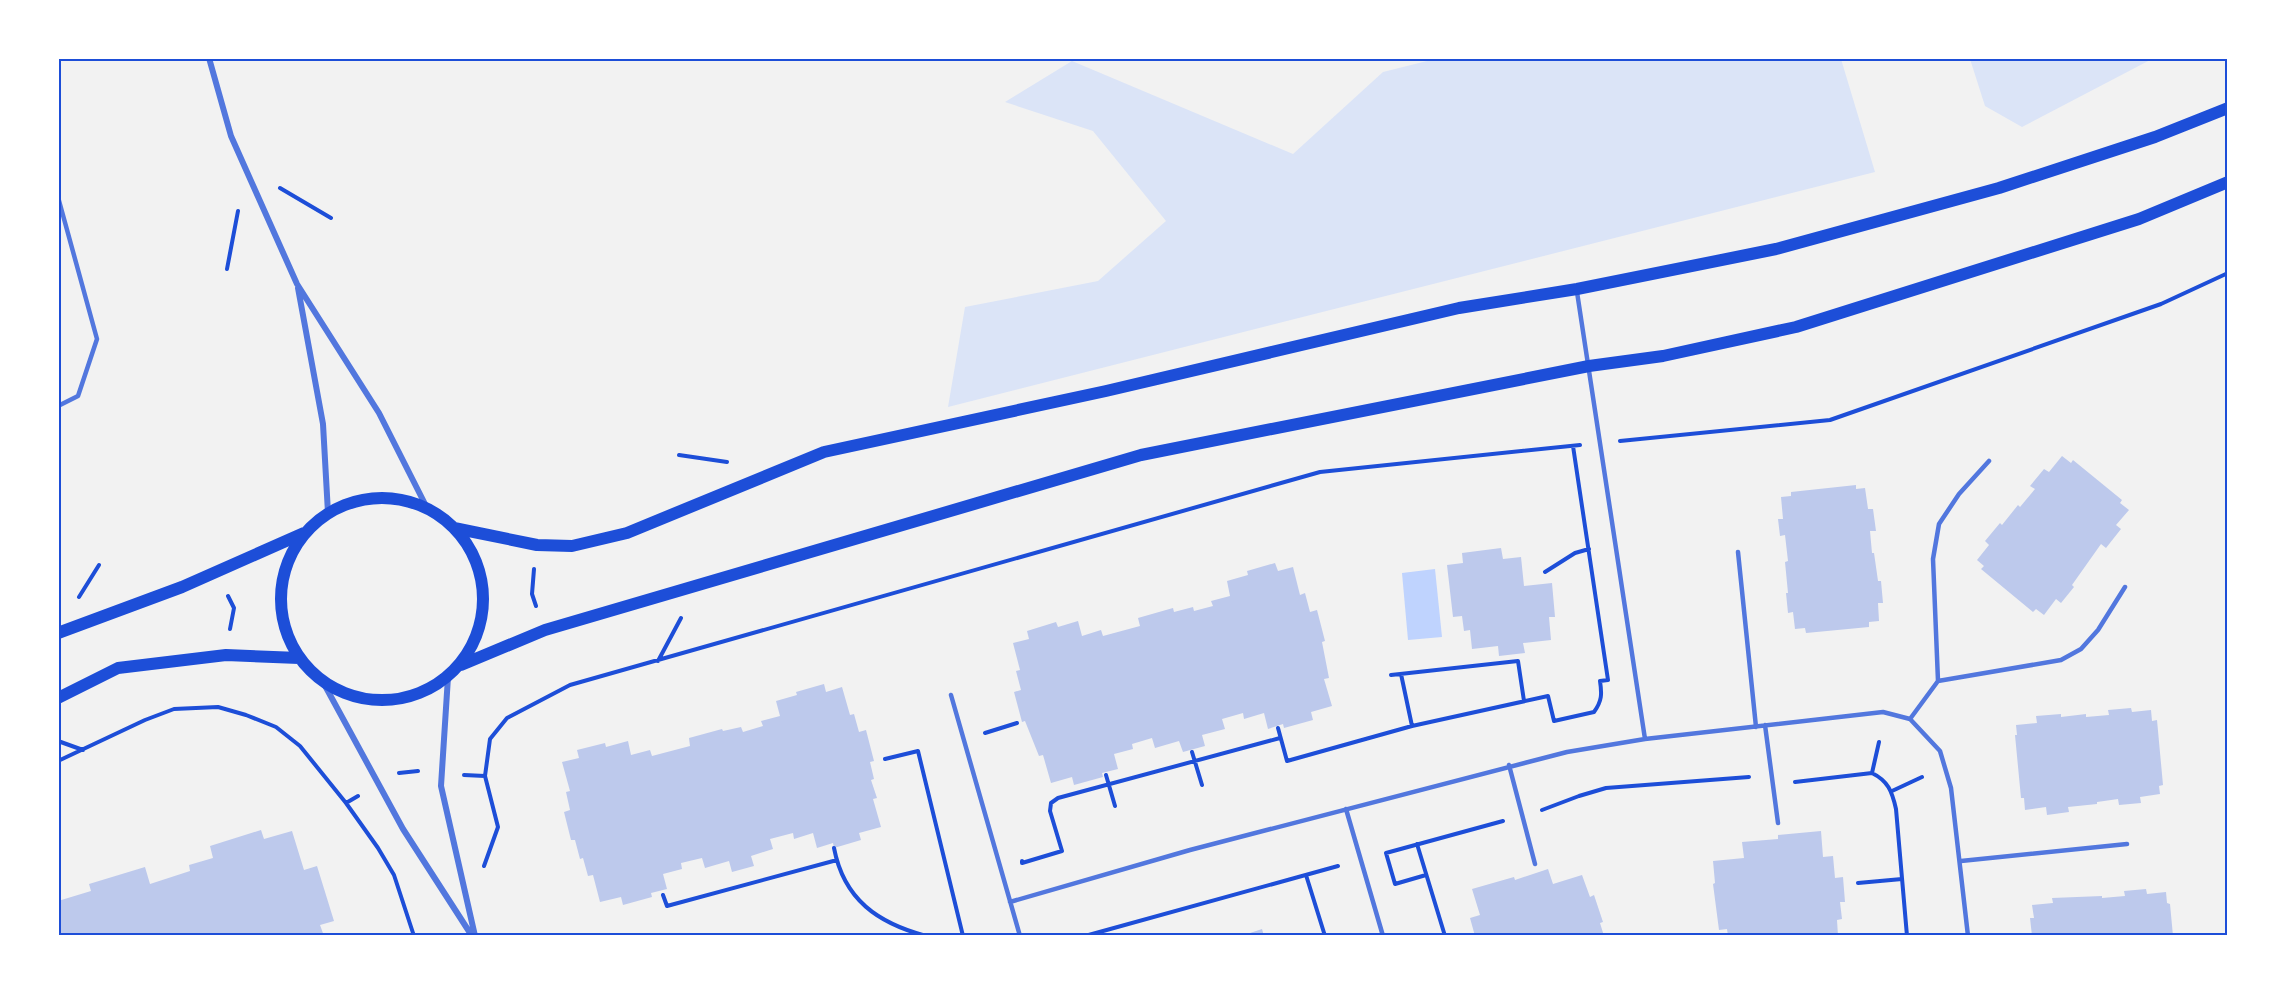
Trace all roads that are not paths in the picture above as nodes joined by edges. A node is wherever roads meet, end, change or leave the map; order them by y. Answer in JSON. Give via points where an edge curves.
{"nodes":[{"id":1,"x":209,"y":58,"type":"edge"},
{"id":2,"x":2228,"y":108,"type":"edge"},
{"id":3,"x":2228,"y":182,"type":"edge"},
{"id":4,"x":58,"y":196,"type":"edge"},
{"id":5,"x":297,"y":284,"type":"junction"},
{"id":6,"x":1577,"y":289,"type":"junction"},
{"id":7,"x":1589,"y":366,"type":"junction"},
{"id":8,"x":58,"y":406,"type":"edge"},
{"id":9,"x":1989,"y":461,"type":"dead end"},
{"id":10,"x":427,"y":508,"type":"junction"},
{"id":11,"x":328,"y":513,"type":"junction"},
{"id":12,"x":454,"y":528,"type":"junction"},
{"id":13,"x":305,"y":532,"type":"junction"},
{"id":14,"x":1738,"y":552,"type":"dead end"},
{"id":15,"x":2125,"y":587,"type":"dead end"},
{"id":16,"x":58,"y":633,"type":"edge"},
{"id":17,"x":299,"y":658,"type":"junction"},
{"id":18,"x":460,"y":665,"type":"junction"},
{"id":19,"x":448,"y":677,"type":"junction"},
{"id":20,"x":1938,"y":681,"type":"junction"},
{"id":21,"x":323,"y":682,"type":"junction"},
{"id":22,"x":951,"y":695,"type":"dead end"},
{"id":23,"x":58,"y":698,"type":"edge"},
{"id":24,"x":1910,"y":719,"type":"junction"},
{"id":25,"x":1765,"y":725,"type":"junction"},
{"id":26,"x":1756,"y":727,"type":"junction"},
{"id":27,"x":1645,"y":739,"type":"junction"},
{"id":28,"x":1509,"y":765,"type":"junction"},
{"id":29,"x":1346,"y":809,"type":"junction"},
{"id":30,"x":1778,"y":823,"type":"dead end"},
{"id":31,"x":2127,"y":844,"type":"dead end"},
{"id":32,"x":1961,"y":861,"type":"junction"},
{"id":33,"x":1535,"y":864,"type":"dead end"},
{"id":34,"x":1010,"y":902,"type":"junction"},
{"id":35,"x":474,"y":936,"type":"edge"},
{"id":36,"x":1020,"y":936,"type":"edge"},
{"id":37,"x":1383,"y":936,"type":"edge"},
{"id":38,"x":1968,"y":936,"type":"edge"}],
"edges":[{"from":1,"to":5,"type":"street","via":[[231,136]]},
{"from":2,"to":6,"type":"main road","via":[[2155,137],[1988,191],[1776,249]]},
{"from":3,"to":7,"type":"main road","via":[[2139,219],[1796,327],[1663,356]]},
{"from":4,"to":8,"type":"lane","via":[[97,339],[78,396]]},
{"from":5,"to":10,"type":"street","via":[[380,413]]},
{"from":5,"to":11,"type":"street","via":[[322,424]]},
{"from":6,"to":7,"type":"lane"},
{"from":6,"to":12,"type":"main road","via":[[1460,308],[824,452],[627,533],[572,546],[537,545]]},
{"from":7,"to":18,"type":"main road","via":[[1141,455],[544,630]]},
{"from":7,"to":27,"type":"lane"},
{"from":9,"to":20,"type":"lane","via":[[1939,524],[1933,559]]},
{"from":10,"to":11,"type":"main road","via":[[395,498],[362,499]]},
{"from":10,"to":12,"type":"main road"},
{"from":11,"to":13,"type":"main road"},
{"from":12,"to":18,"type":"main road","via":[[474,555],[483,587],[482,620]]},
{"from":13,"to":16,"type":"main road","via":[[182,587]]},
{"from":13,"to":17,"type":"main road","via":[[287,561],[280,594],[285,628]]},
{"from":14,"to":26,"type":"lane"},
{"from":15,"to":20,"type":"lane","via":[[2098,630],[2081,649],[2061,660]]},
{"from":17,"to":21,"type":"main road"},
{"from":17,"to":23,"type":"main road","via":[[226,655],[118,668]]},
{"from":18,"to":19,"type":"main road"},
{"from":19,"to":21,"type":"main road","via":[[420,694],[387,702],[353,697]]},
{"from":19,"to":35,"type":"street","via":[[441,786]]},
{"from":20,"to":24,"type":"lane"},
{"from":21,"to":35,"type":"street","via":[[403,829]]},
{"from":22,"to":34,"type":"lane"},
{"from":24,"to":25,"type":"lane","via":[[1883,712]]},
{"from":24,"to":32,"type":"lane","via":[[1940,751],[1951,788]]},
{"from":25,"to":26,"type":"lane"},
{"from":25,"to":30,"type":"lane"},
{"from":26,"to":27,"type":"lane"},
{"from":27,"to":28,"type":"lane"},
{"from":28,"to":29,"type":"lane"},
{"from":28,"to":33,"type":"lane"},
{"from":29,"to":34,"type":"lane"},
{"from":29,"to":37,"type":"lane"},
{"from":31,"to":32,"type":"lane"},
{"from":32,"to":38,"type":"lane"},
{"from":34,"to":36,"type":"lane"}]}
